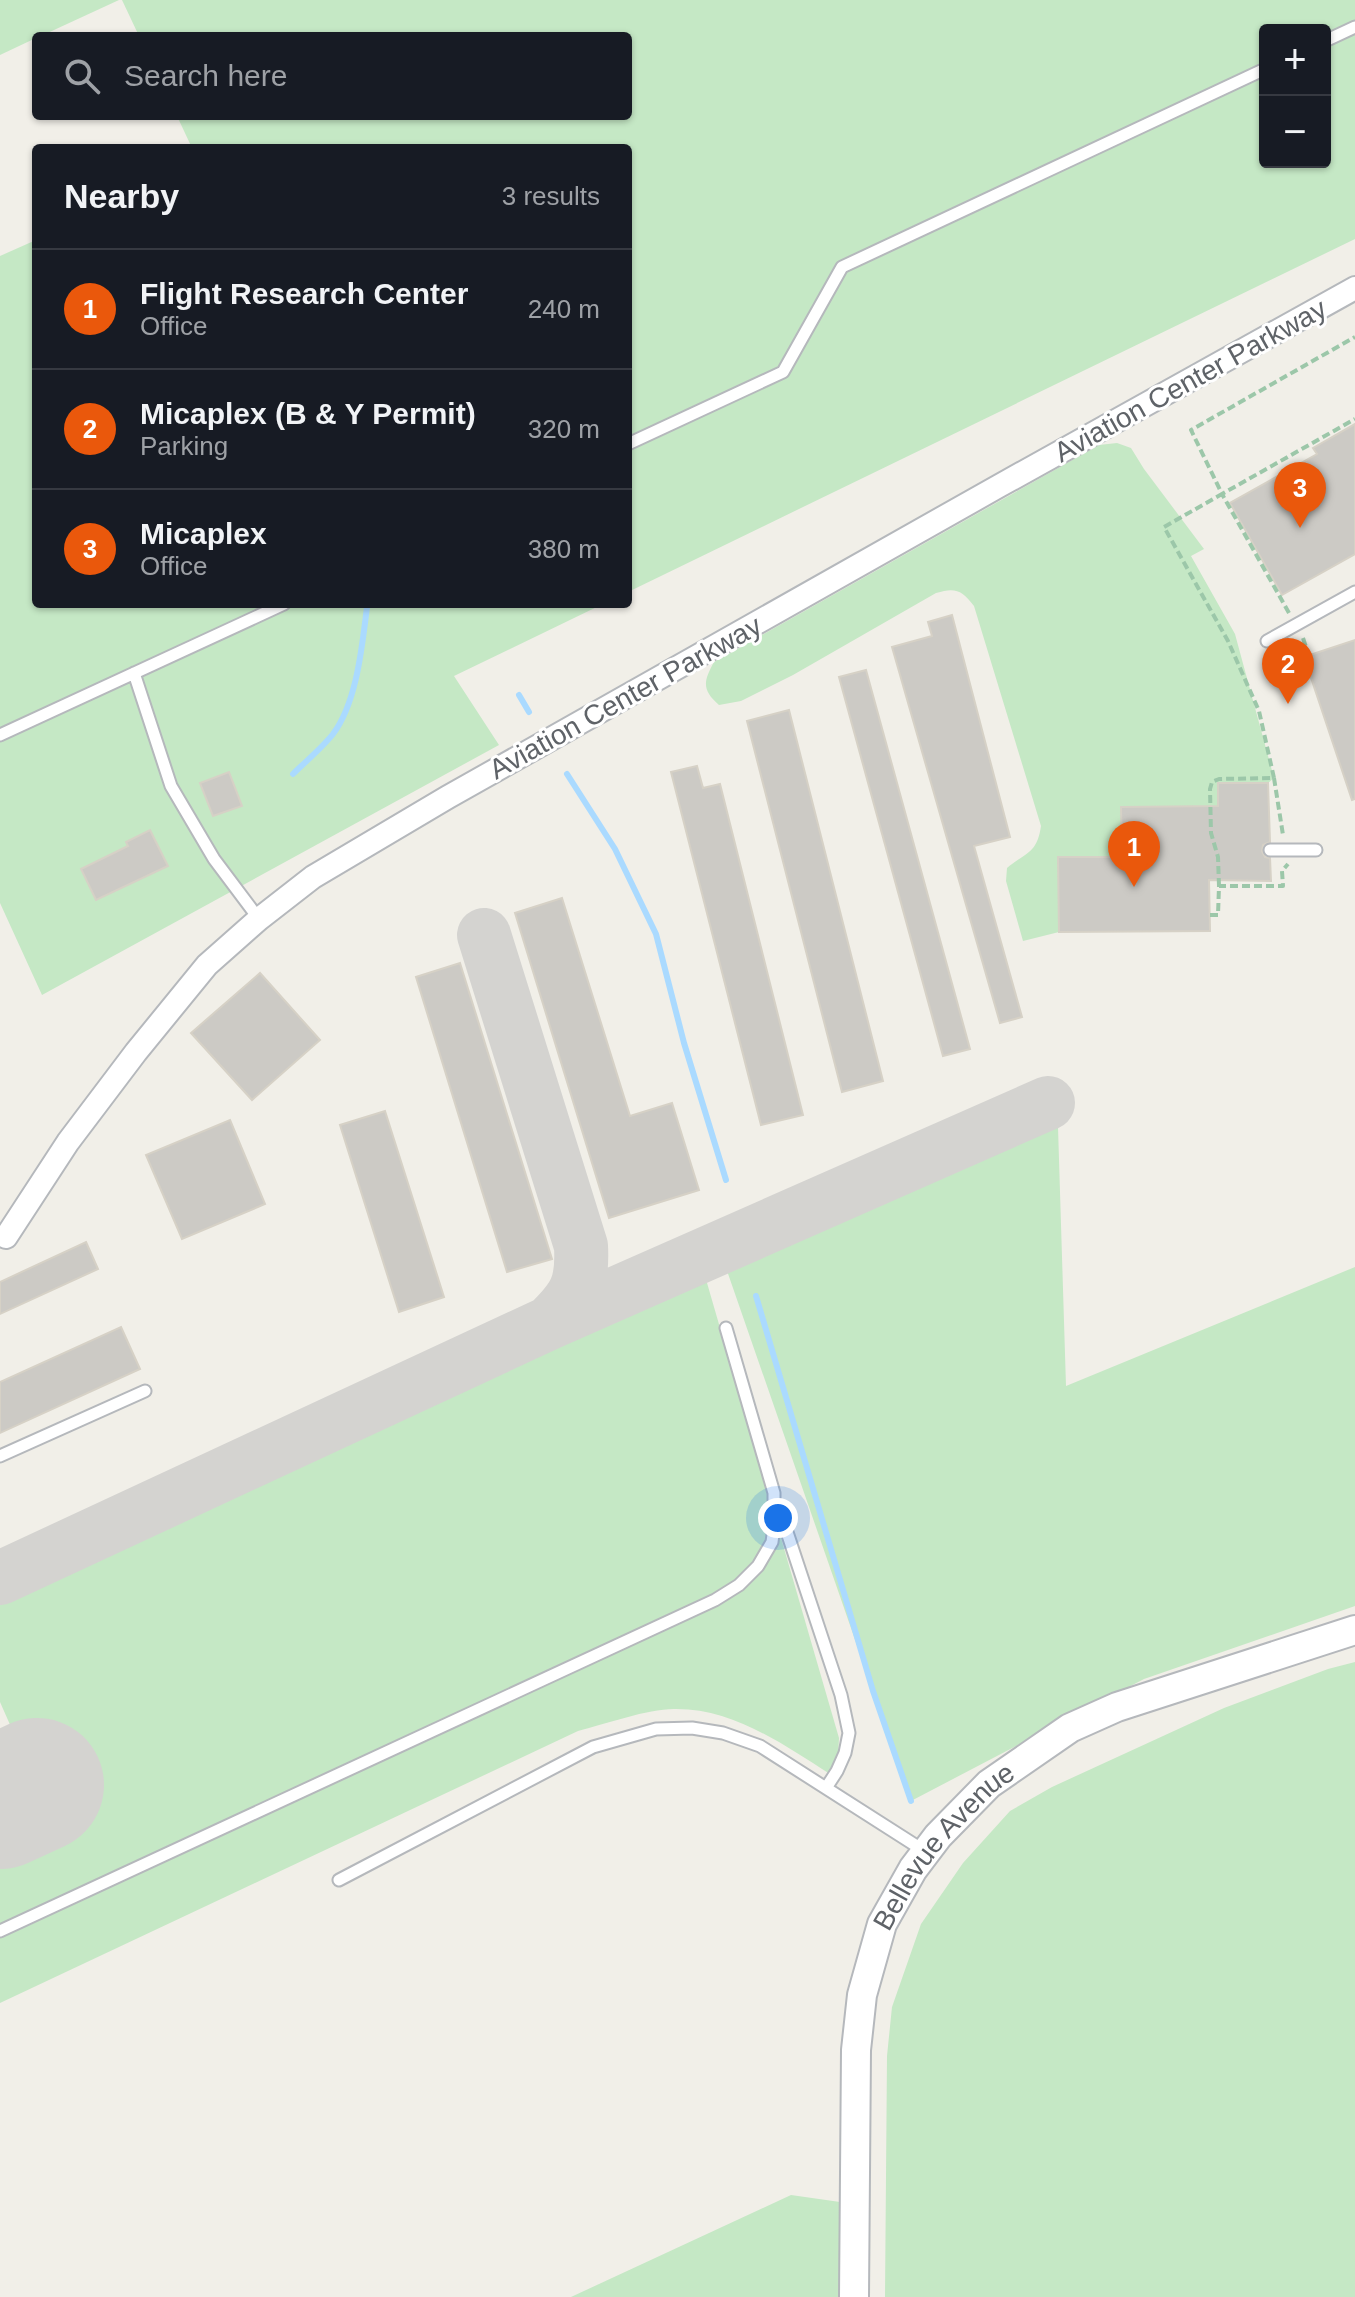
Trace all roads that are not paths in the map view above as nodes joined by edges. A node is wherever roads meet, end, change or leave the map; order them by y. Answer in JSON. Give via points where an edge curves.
{"nodes":[{"id":1,"x":1355,"y":27,"type":"edge"},
{"id":2,"x":1331,"y":38,"type":"edge"},
{"id":3,"x":1259,"y":72,"type":"edge"},
{"id":4,"x":1355,"y":288,"type":"edge"},
{"id":5,"x":632,"y":442,"type":"edge"},
{"id":6,"x":1355,"y":592,"type":"edge"},
{"id":7,"x":275,"y":608,"type":"edge"},
{"id":8,"x":1267,"y":641,"type":"dead end"},
{"id":9,"x":134,"y":673,"type":"junction"},
{"id":10,"x":0,"y":735,"type":"edge"},
{"id":11,"x":1270,"y":850,"type":"dead end"},
{"id":12,"x":1316,"y":850,"type":"dead end"},
{"id":13,"x":259,"y":919,"type":"junction"},
{"id":14,"x":3,"y":1241,"type":"edge"},
{"id":15,"x":726,"y":1328,"type":"dead end"},
{"id":16,"x":145,"y":1391,"type":"dead end"},
{"id":17,"x":0,"y":1456,"type":"edge"},
{"id":18,"x":774,"y":1493,"type":"junction"},
{"id":19,"x":1355,"y":1630,"type":"edge"},
{"id":20,"x":826,"y":1788,"type":"junction"},
{"id":21,"x":926,"y":1852,"type":"junction"},
{"id":22,"x":339,"y":1880,"type":"dead end"},
{"id":23,"x":0,"y":1931,"type":"edge"},
{"id":24,"x":854,"y":2297,"type":"edge"}],
"edges":[{"from":1,"to":2,"type":"lane"},
{"from":3,"to":5,"type":"lane","via":[[842,267],[783,372]]},
{"from":4,"to":13,"type":"street","name":"Aviation Center Parkway","via":[[448,797],[313,877]]},
{"from":6,"to":8,"type":"lane"},
{"from":7,"to":9,"type":"lane"},
{"from":9,"to":10,"type":"lane"},
{"from":9,"to":13,"type":"lane","via":[[171,786],[214,859]]},
{"from":11,"to":12,"type":"lane"},
{"from":13,"to":14,"type":"street","name":"Aviation Center Parkway","via":[[207,965],[136,1052]]},
{"from":15,"to":18,"type":"lane"},
{"from":16,"to":17,"type":"lane"},
{"from":18,"to":20,"type":"lane","via":[[849,1733],[845,1753]]},
{"from":18,"to":23,"type":"lane","via":[[772,1542],[758,1566],[715,1600]]},
{"from":19,"to":21,"type":"street","name":"Bellevue Avenue","via":[[1117,1707],[1070,1728],[989,1784]]},
{"from":20,"to":21,"type":"lane"},
{"from":20,"to":22,"type":"lane","via":[[760,1746],[723,1733],[656,1729],[593,1747]]},
{"from":21,"to":24,"type":"street","name":"Bellevue Avenue","via":[[882,1924],[862,1995],[856,2050]]}]}
